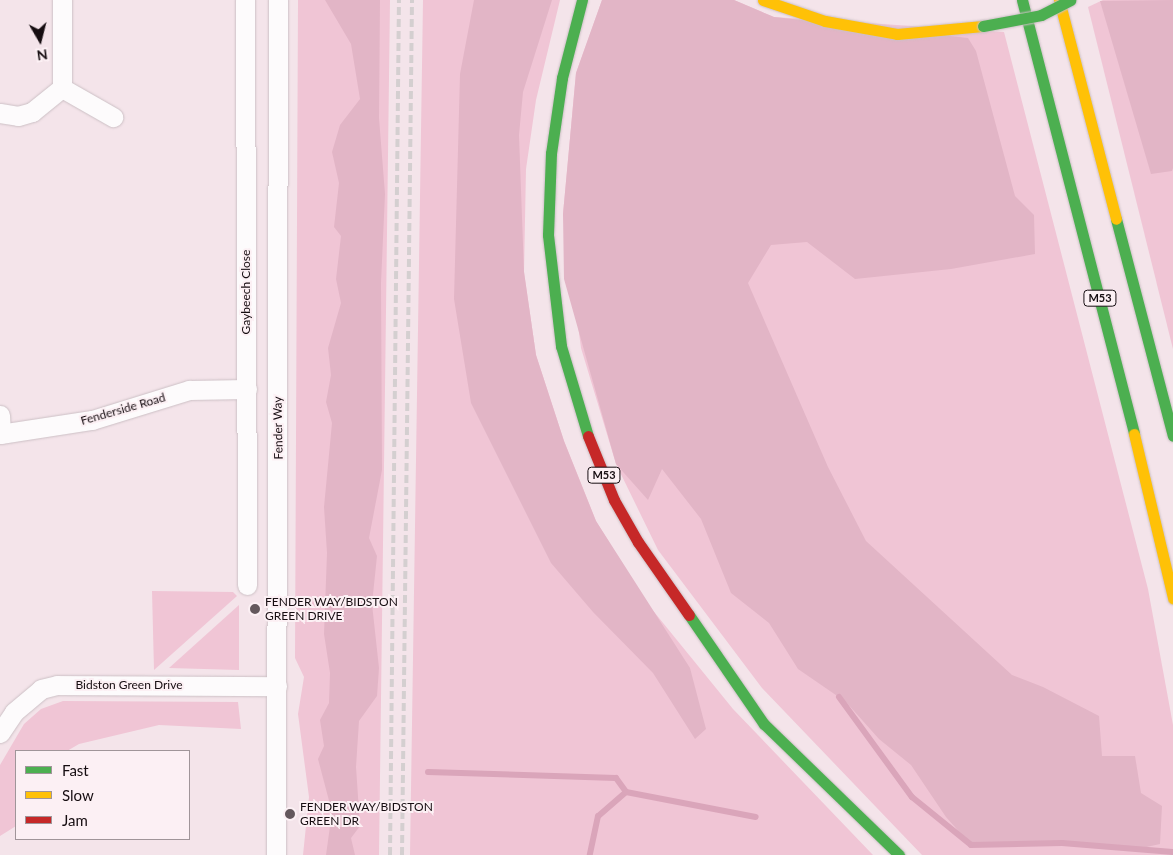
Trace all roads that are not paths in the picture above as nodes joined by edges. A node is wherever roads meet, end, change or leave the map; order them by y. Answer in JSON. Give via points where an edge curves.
{"nodes":[{"id":1,"x":62,"y":0,"type":"edge"},
{"id":2,"x":245,"y":0,"type":"edge"},
{"id":3,"x":278,"y":0,"type":"edge"},
{"id":4,"x":763,"y":0,"type":"edge"},
{"id":5,"x":1022,"y":0,"type":"edge"},
{"id":6,"x":1059,"y":0,"type":"edge"},
{"id":7,"x":1070,"y":0,"type":"edge"},
{"id":8,"x":582,"y":1,"type":"edge"},
{"id":9,"x":62,"y":88,"type":"junction"},
{"id":10,"x":0,"y":113,"type":"edge"},
{"id":11,"x":113,"y":117,"type":"dead end"},
{"id":12,"x":247,"y":389,"type":"junction"},
{"id":13,"x":0,"y":415,"type":"edge"},
{"id":14,"x":1,"y":434,"type":"edge"},
{"id":15,"x":1173,"y":436,"type":"edge"},
{"id":16,"x":248,"y":501,"type":"junction"},
{"id":17,"x":279,"y":502,"type":"junction"},
{"id":18,"x":247,"y":585,"type":"dead end"},
{"id":19,"x":1173,"y":598,"type":"edge"},
{"id":20,"x":277,"y":686,"type":"junction"},
{"id":21,"x":0,"y":733,"type":"edge"},
{"id":22,"x":276,"y":855,"type":"edge"},
{"id":23,"x":898,"y":855,"type":"edge"}],
"edges":[{"from":1,"to":9,"type":"street"},
{"from":2,"to":12,"type":"street","name":"Gaybeech Close"},
{"from":3,"to":17,"type":"street","name":"Fender Way"},
{"from":4,"to":7,"type":"highway","bridge":true,"via":[[825,21],[897,34],[983,26],[1042,15]]},
{"from":5,"to":19,"type":"highway","number":"M53","via":[[1114,351]]},
{"from":6,"to":15,"type":"highway","number":"M53"},
{"from":8,"to":23,"type":"highway","number":"M53","via":[[562,78],[551,153],[548,235],[561,346],[585,428],[614,500],[638,542],[764,724]]},
{"from":9,"to":10,"type":"street","via":[[32,112],[18,116]]},
{"from":9,"to":11,"type":"street"},
{"from":12,"to":14,"type":"street","name":"Fenderside Road","via":[[189,390],[92,420]]},
{"from":12,"to":16,"type":"street","name":"Gaybeech Close"},
{"from":13,"to":14,"type":"street"},
{"from":16,"to":17,"type":"street"},
{"from":16,"to":18,"type":"street","name":"Gaybeech Close"},
{"from":17,"to":20,"type":"street","name":"Fender Way"},
{"from":20,"to":21,"type":"street","name":"Bidston Green Drive","via":[[57,685],[41,690],[14,712]]},
{"from":20,"to":22,"type":"street","name":"Fender Way"}]}
